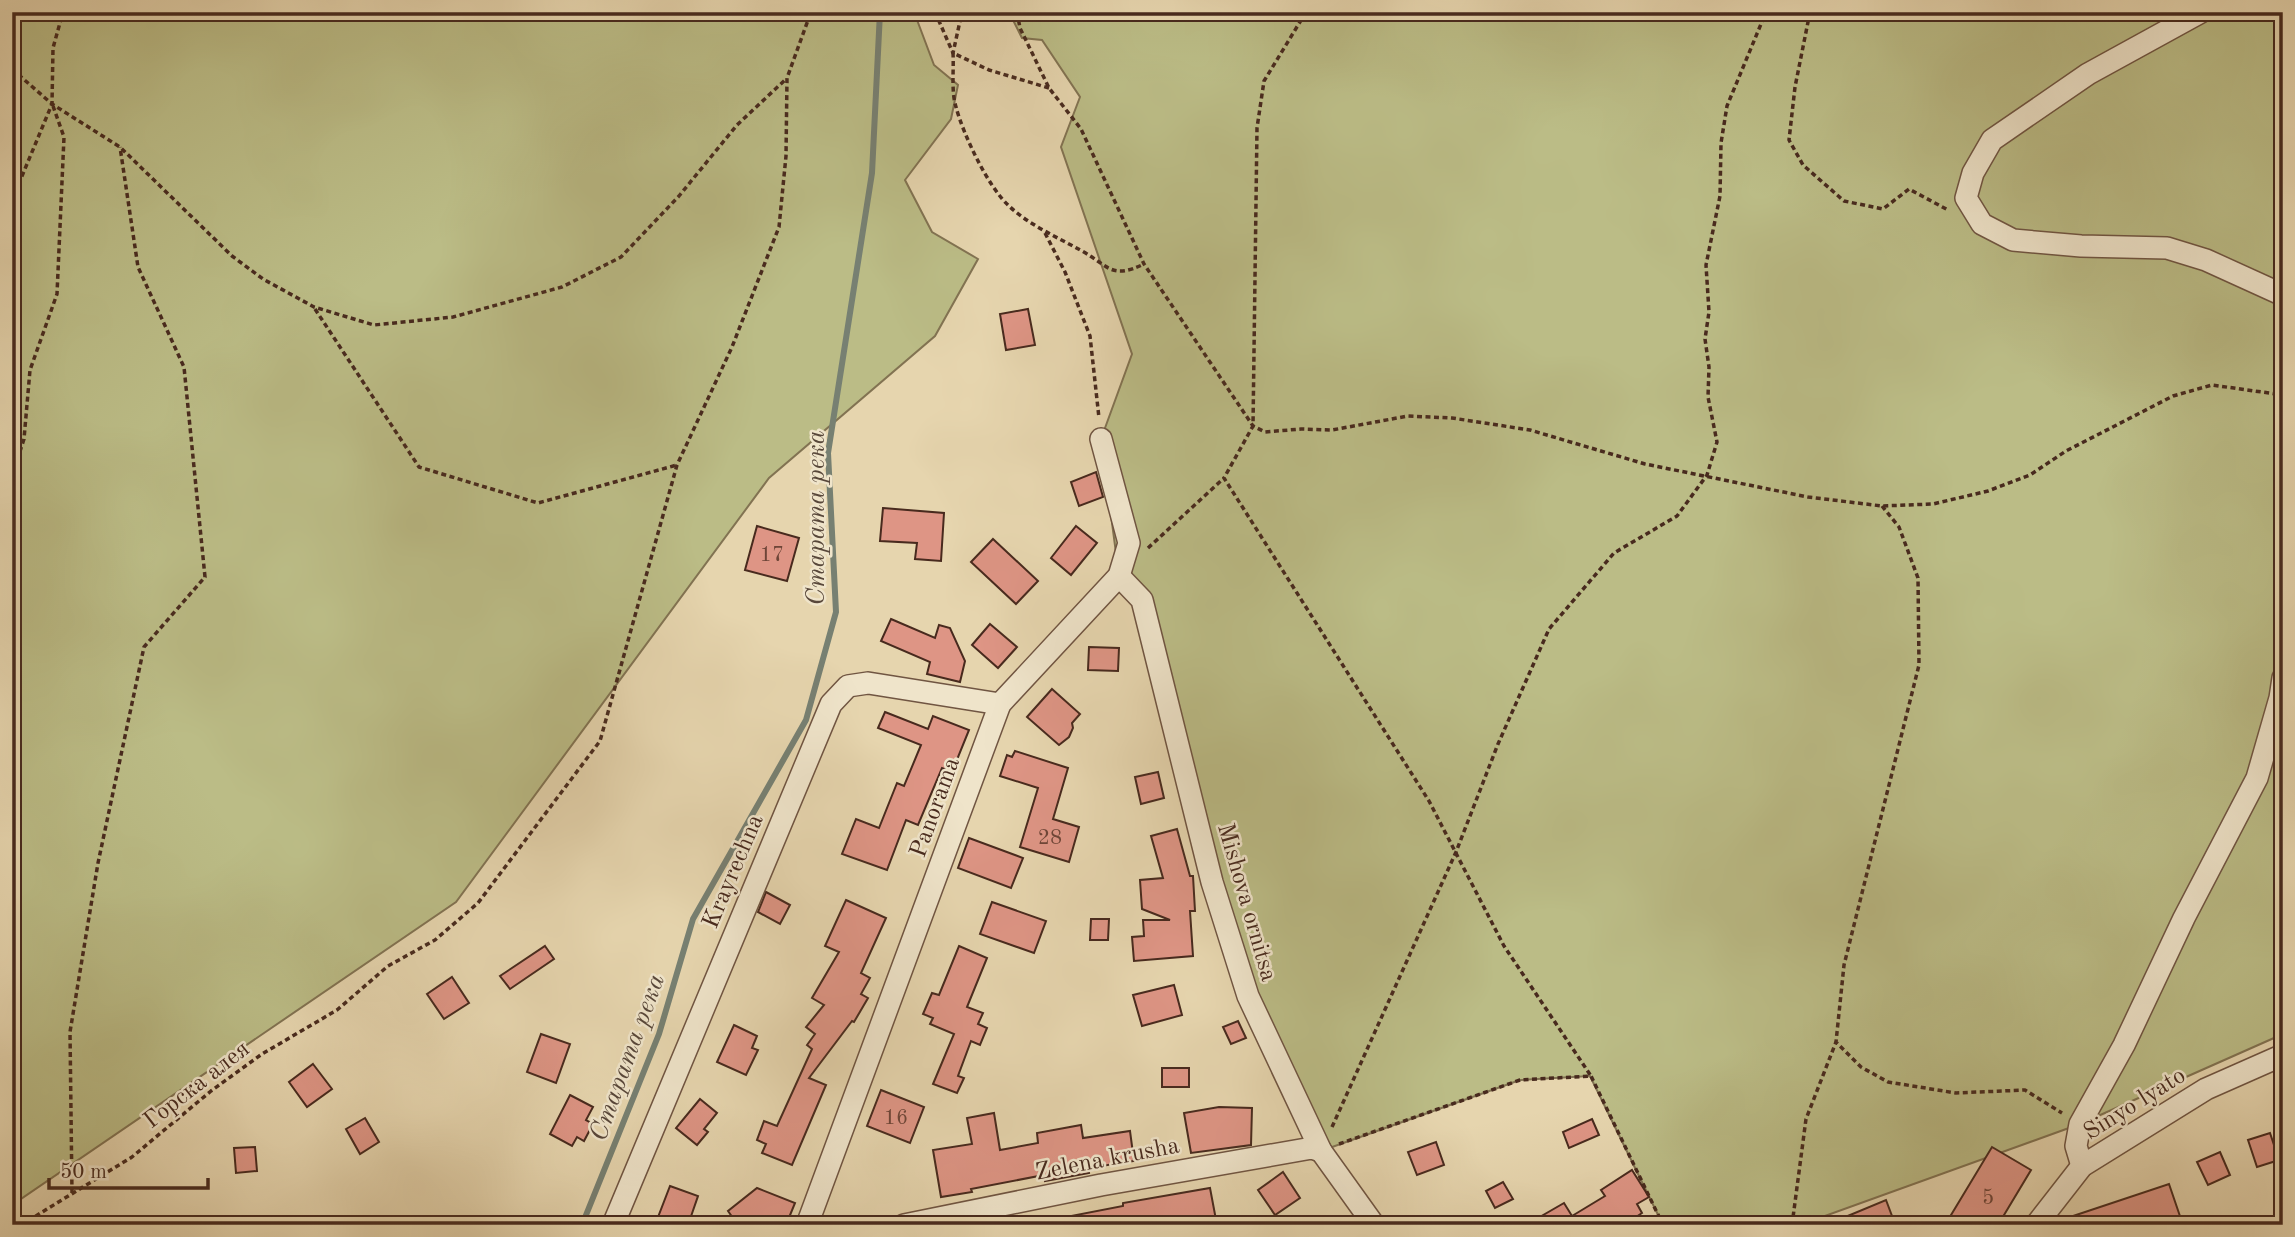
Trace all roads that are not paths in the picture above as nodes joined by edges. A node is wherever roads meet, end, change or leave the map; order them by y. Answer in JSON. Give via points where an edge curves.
{"nodes":[{"id":1,"x":2201,"y":12,"type":"edge"},
{"id":2,"x":2283,"y":295,"type":"edge"},
{"id":3,"x":1101,"y":439,"type":"road end"},
{"id":4,"x":1119,"y":576,"type":"junction"},
{"id":5,"x":2283,"y":678,"type":"edge"},
{"id":6,"x":1000,"y":704,"type":"junction"},
{"id":7,"x":2283,"y":1055,"type":"edge"},
{"id":8,"x":1321,"y":1151,"type":"junction"},
{"id":9,"x":2082,"y":1166,"type":"junction"},
{"id":10,"x":613,"y":1225,"type":"edge"},
{"id":11,"x":807,"y":1225,"type":"edge"},
{"id":12,"x":904,"y":1225,"type":"edge"},
{"id":13,"x":1374,"y":1225,"type":"edge"},
{"id":14,"x":2036,"y":1225,"type":"edge"}],
"edges":[{"from":1,"to":2,"type":"street","via":[[2088,74],[1992,140],[1972,173],[1966,198],[1982,224],[2013,240],[2167,248],[2206,260]]},
{"from":3,"to":4,"type":"street","name":"Panorama","via":[[1129,543]]},
{"from":4,"to":6,"type":"street","name":"Panorama"},
{"from":4,"to":8,"type":"street","name":"Mishova ornitsa","via":[[1142,600],[1212,881],[1248,996]]},
{"from":5,"to":9,"type":"street","via":[[2257,778],[2080,1124],[2076,1146]]},
{"from":6,"to":10,"type":"street","name":"Krayrechna","via":[[868,683],[848,686],[831,704]]},
{"from":6,"to":11,"type":"street","name":"Panorama"},
{"from":7,"to":9,"type":"street","name":"Sinyo lyato","via":[[2206,1089]]},
{"from":8,"to":12,"type":"street","name":"Zelena krusha","via":[[1312,1148],[1134,1179]]},
{"from":8,"to":13,"type":"street","name":"Mishova ornitsa"},
{"from":9,"to":14,"type":"street","name":"Sinyo lyato"}]}
